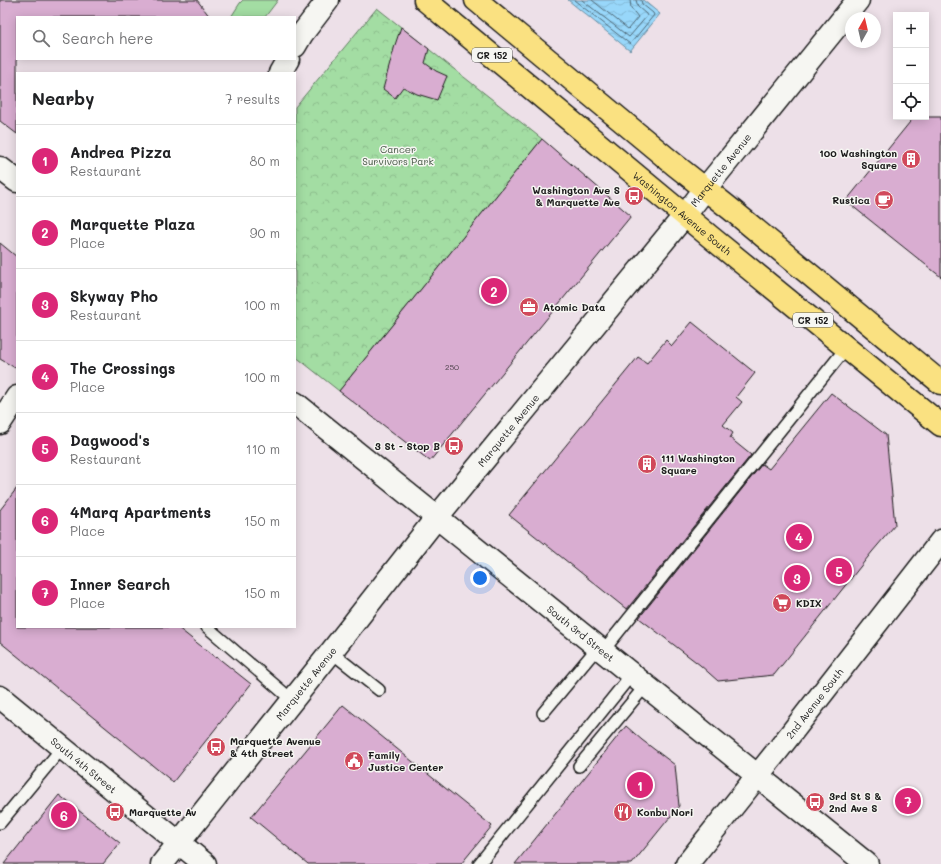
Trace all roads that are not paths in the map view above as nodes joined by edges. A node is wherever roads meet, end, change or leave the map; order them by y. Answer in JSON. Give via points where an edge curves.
{"nodes":[{"id":1,"x":328,"y":0,"type":"edge"},
{"id":2,"x":425,"y":0,"type":"edge"},
{"id":3,"x":476,"y":0,"type":"edge"},
{"id":4,"x":858,"y":0,"type":"edge"},
{"id":5,"x":296,"y":44,"type":"edge"},
{"id":6,"x":287,"y":60,"type":"edge"},
{"id":7,"x":281,"y":72,"type":"edge"},
{"id":8,"x":0,"y":168,"type":"edge"},
{"id":9,"x":16,"y":180,"type":"edge"},
{"id":10,"x":705,"y":189,"type":"junction"},
{"id":11,"x":685,"y":215,"type":"junction"},
{"id":12,"x":846,"y":348,"type":"junction"},
{"id":13,"x":941,"y":383,"type":"edge"},
{"id":14,"x":16,"y":399,"type":"edge"},
{"id":15,"x":296,"y":404,"type":"edge"},
{"id":16,"x":0,"y":423,"type":"edge"},
{"id":17,"x":941,"y":425,"type":"edge"},
{"id":18,"x":437,"y":516,"type":"junction"},
{"id":19,"x":941,"y":541,"type":"edge"},
{"id":20,"x":208,"y":628,"type":"edge"},
{"id":21,"x":601,"y":649,"type":"junction"},
{"id":22,"x":330,"y":652,"type":"junction"},
{"id":23,"x":639,"y":680,"type":"junction"},
{"id":24,"x":379,"y":690,"type":"dead end"},
{"id":25,"x":0,"y":697,"type":"edge"},
{"id":26,"x":292,"y":700,"type":"junction"},
{"id":27,"x":543,"y":713,"type":"dead end"},
{"id":28,"x":62,"y":748,"type":"junction"},
{"id":29,"x":579,"y":766,"type":"dead end"},
{"id":30,"x":758,"y":775,"type":"junction"},
{"id":31,"x":0,"y":823,"type":"edge"},
{"id":32,"x":178,"y":843,"type":"junction"},
{"id":33,"x":162,"y":864,"type":"edge"},
{"id":34,"x":205,"y":864,"type":"edge"},
{"id":35,"x":480,"y":864,"type":"edge"},
{"id":36,"x":687,"y":864,"type":"edge"},
{"id":37,"x":867,"y":864,"type":"edge"}],
"edges":[{"from":1,"to":5,"type":"street"},
{"from":2,"to":11,"type":"main road","name":"Washington Avenue South","number":"CR 152"},
{"from":3,"to":10,"type":"main road","number":"CR 152"},
{"from":4,"to":10,"type":"street","name":"Marquette Avenue"},
{"from":6,"to":7,"type":"street"},
{"from":8,"to":9,"type":"street"},
{"from":10,"to":11,"type":"street","name":"Marquette Avenue"},
{"from":10,"to":13,"type":"main road","number":"CR 152"},
{"from":11,"to":12,"type":"main road","name":"Washington Avenue South","number":"CR 152"},
{"from":11,"to":18,"type":"street","name":"Marquette Avenue"},
{"from":12,"to":17,"type":"main road","name":"Washington Avenue South","number":"CR 152"},
{"from":12,"to":21,"type":"lane"},
{"from":14,"to":16,"type":"street"},
{"from":15,"to":18,"type":"street","name":"South 3rd Street"},
{"from":18,"to":21,"type":"street","name":"South 3rd Street"},
{"from":18,"to":22,"type":"street","name":"Marquette Avenue"},
{"from":19,"to":30,"type":"street","name":"2nd Avenue South"},
{"from":20,"to":26,"type":"lane"},
{"from":21,"to":23,"type":"street","name":"South 3rd Street"},
{"from":21,"to":27,"type":"lane"},
{"from":22,"to":24,"type":"lane"},
{"from":22,"to":26,"type":"street","name":"Marquette Avenue"},
{"from":23,"to":29,"type":"lane"},
{"from":23,"to":30,"type":"street","name":"South 3rd Street"},
{"from":23,"to":35,"type":"lane"},
{"from":25,"to":28,"type":"street","name":"South 4th Street"},
{"from":26,"to":32,"type":"street","name":"Marquette Avenue"},
{"from":28,"to":31,"type":"lane"},
{"from":28,"to":32,"type":"street","name":"South 4th Street"},
{"from":30,"to":36,"type":"street","name":"2nd Avenue South"},
{"from":30,"to":37,"type":"street","name":"South 3rd Street"},
{"from":32,"to":33,"type":"street","name":"Marquette Avenue"},
{"from":32,"to":34,"type":"street","name":"South 4th Street"}]}
